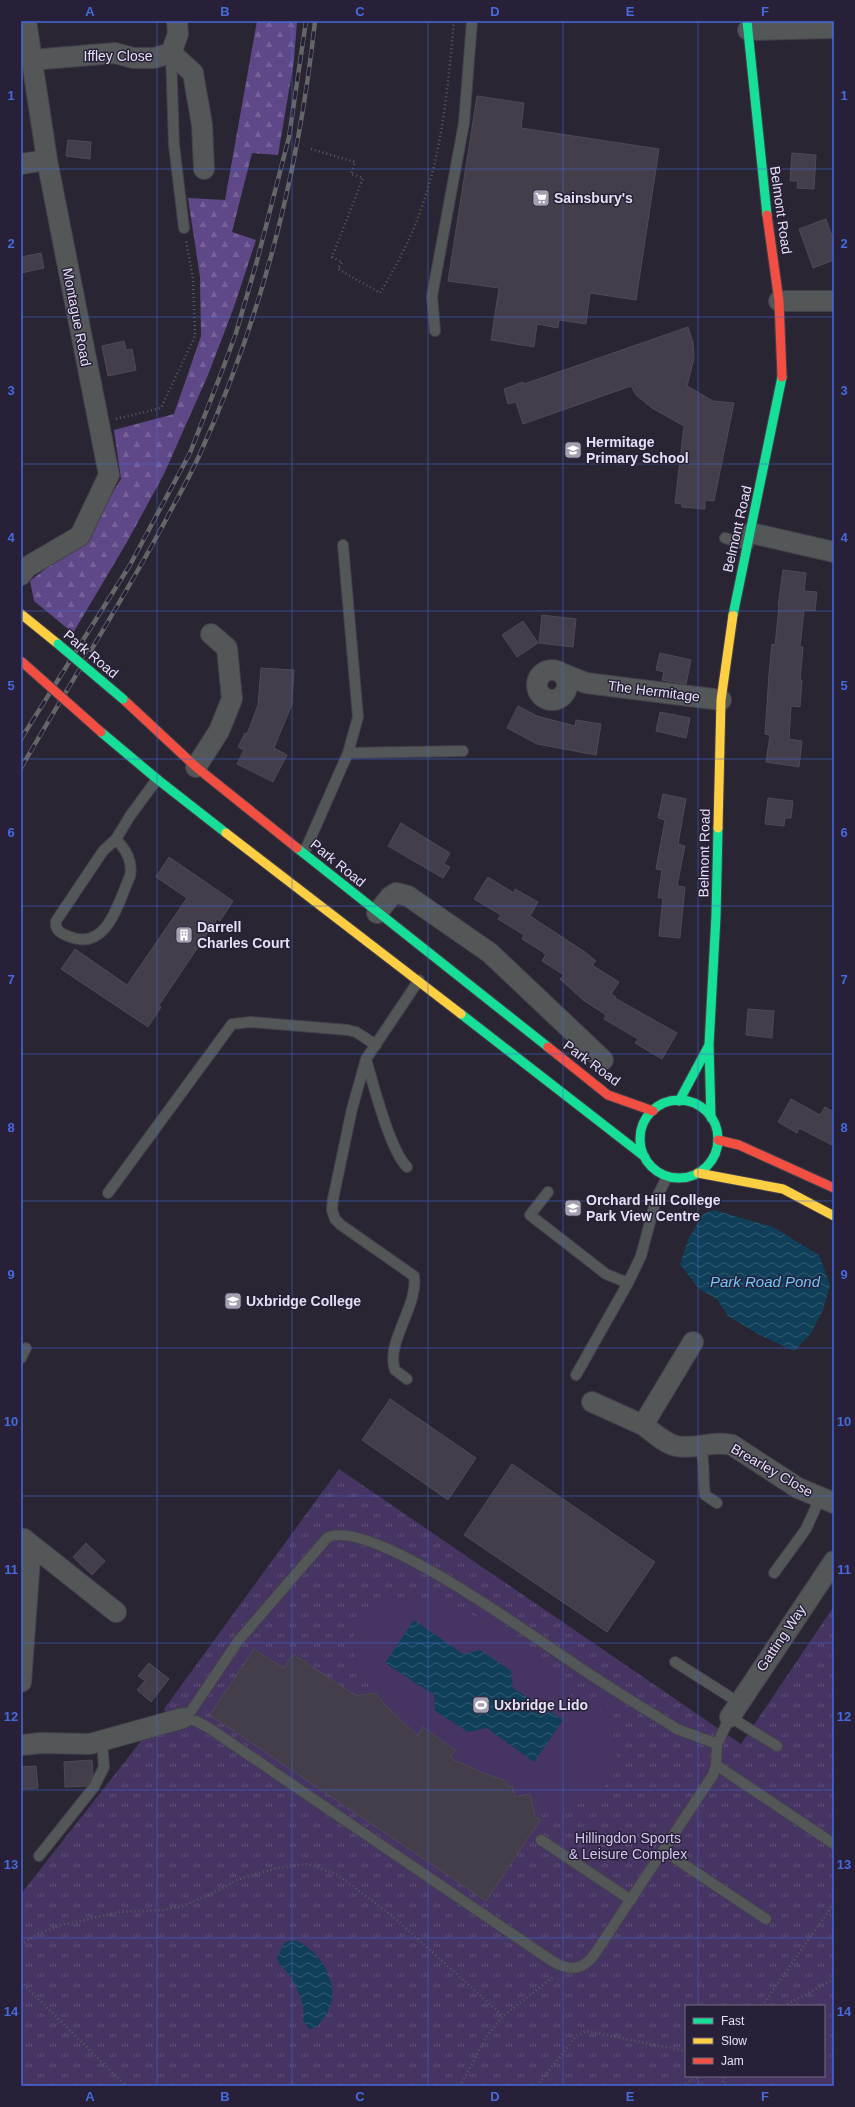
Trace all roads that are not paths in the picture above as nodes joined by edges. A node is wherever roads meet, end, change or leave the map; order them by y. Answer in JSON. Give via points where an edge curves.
{"nodes":[{"id":1,"x":26,"y":21,"type":"edge"},
{"id":2,"x":177,"y":21,"type":"edge"},
{"id":3,"x":472,"y":21,"type":"edge"},
{"id":4,"x":747,"y":25,"type":"edge"},
{"id":5,"x":834,"y":28,"type":"edge"},
{"id":6,"x":171,"y":53,"type":"junction"},
{"id":7,"x":32,"y":60,"type":"junction"},
{"id":8,"x":47,"y":160,"type":"junction"},
{"id":9,"x":21,"y":164,"type":"edge"},
{"id":10,"x":204,"y":169,"type":"dead end"},
{"id":11,"x":184,"y":228,"type":"road end"},
{"id":12,"x":779,"y":300,"type":"junction"},
{"id":13,"x":834,"y":301,"type":"edge"},
{"id":14,"x":435,"y":331,"type":"dead end"},
{"id":15,"x":725,"y":538,"type":"dead end"},
{"id":16,"x":750,"y":539,"type":"junction"},
{"id":17,"x":343,"y":545,"type":"dead end"},
{"id":18,"x":834,"y":552,"type":"edge"},
{"id":19,"x":21,"y":575,"type":"edge"},
{"id":20,"x":21,"y":614,"type":"edge"},
{"id":21,"x":211,"y":634,"type":"dead end"},
{"id":22,"x":21,"y":661,"type":"edge"},
{"id":23,"x":560,"y":673,"type":"junction"},
{"id":24,"x":586,"y":683,"type":"junction"},
{"id":25,"x":561,"y":698,"type":"junction"},
{"id":26,"x":721,"y":700,"type":"junction"},
{"id":27,"x":463,"y":751,"type":"dead end"},
{"id":28,"x":348,"y":753,"type":"junction"},
{"id":29,"x":196,"y":767,"type":"junction"},
{"id":30,"x":157,"y":779,"type":"junction"},
{"id":31,"x":116,"y":839,"type":"junction"},
{"id":32,"x":304,"y":853,"type":"junction"},
{"id":33,"x":378,"y":913,"type":"junction"},
{"id":34,"x":419,"y":980,"type":"junction"},
{"id":35,"x":376,"y":1045,"type":"junction"},
{"id":36,"x":709,"y":1045,"type":"junction"},
{"id":37,"x":366,"y":1059,"type":"junction"},
{"id":38,"x":603,"y":1060,"type":"dead end"},
{"id":39,"x":679,"y":1101,"type":"junction"},
{"id":40,"x":653,"y":1111,"type":"junction"},
{"id":41,"x":711,"y":1118,"type":"junction"},
{"id":42,"x":718,"y":1140,"type":"junction"},
{"id":43,"x":644,"y":1157,"type":"junction"},
{"id":44,"x":407,"y":1167,"type":"dead end"},
{"id":45,"x":698,"y":1173,"type":"junction"},
{"id":46,"x":667,"y":1176,"type":"junction"},
{"id":47,"x":834,"y":1188,"type":"edge"},
{"id":48,"x":548,"y":1192,"type":"dead end"},
{"id":49,"x":108,"y":1193,"type":"dead end"},
{"id":50,"x":834,"y":1216,"type":"edge"},
{"id":51,"x":628,"y":1284,"type":"junction"},
{"id":52,"x":693,"y":1342,"type":"dead end"},
{"id":53,"x":26,"y":1348,"type":"dead end"},
{"id":54,"x":21,"y":1358,"type":"edge"},
{"id":55,"x":576,"y":1375,"type":"dead end"},
{"id":56,"x":407,"y":1379,"type":"dead end"},
{"id":57,"x":592,"y":1402,"type":"dead end"},
{"id":58,"x":643,"y":1425,"type":"junction"},
{"id":59,"x":700,"y":1446,"type":"junction"},
{"id":60,"x":827,"y":1500,"type":"edge"},
{"id":61,"x":717,"y":1503,"type":"dead end"},
{"id":62,"x":26,"y":1540,"type":"edge"},
{"id":63,"x":834,"y":1561,"type":"edge"},
{"id":64,"x":774,"y":1573,"type":"dead end"},
{"id":65,"x":116,"y":1612,"type":"dead end"},
{"id":66,"x":675,"y":1662,"type":"dead end"},
{"id":67,"x":21,"y":1676,"type":"edge"},
{"id":68,"x":21,"y":1682,"type":"edge"},
{"id":69,"x":734,"y":1710,"type":"junction"},
{"id":70,"x":183,"y":1718,"type":"junction"},
{"id":71,"x":102,"y":1740,"type":"junction"},
{"id":72,"x":717,"y":1744,"type":"junction"},
{"id":73,"x":21,"y":1745,"type":"edge"},
{"id":74,"x":777,"y":1746,"type":"dead end"},
{"id":75,"x":716,"y":1765,"type":"junction"},
{"id":76,"x":541,"y":1840,"type":"dead end"},
{"id":77,"x":834,"y":1844,"type":"edge"},
{"id":78,"x":664,"y":1851,"type":"junction"},
{"id":79,"x":39,"y":1856,"type":"dead end"},
{"id":80,"x":631,"y":1900,"type":"junction"},
{"id":81,"x":766,"y":1919,"type":"dead end"}],
"edges":[{"from":1,"to":7,"type":"street","name":"Montague Road"},
{"from":2,"to":6,"type":"street","name":"Iffley Close","via":[[178,34]]},
{"from":3,"to":14,"type":"lane","via":[[464,123],[432,296]]},
{"from":4,"to":5,"type":"street"},
{"from":4,"to":12,"type":"main road","name":"Belmont Road","via":[[765,203]]},
{"from":6,"to":7,"type":"street","name":"Iffley Close","via":[[154,58],[133,58],[115,53]]},
{"from":6,"to":10,"type":"street","via":[[193,73],[202,125]]},
{"from":6,"to":11,"type":"lane","via":[[174,145]]},
{"from":7,"to":8,"type":"street","name":"Montague Road"},
{"from":8,"to":9,"type":"street"},
{"from":8,"to":19,"type":"street","name":"Montague Road","via":[[109,475],[80,536],[27,567]]},
{"from":12,"to":13,"type":"street"},
{"from":12,"to":16,"type":"main road","name":"Belmont Road","via":[[782,379]]},
{"from":15,"to":16,"type":"lane"},
{"from":16,"to":18,"type":"street"},
{"from":16,"to":26,"type":"main road","name":"Belmont Road","via":[[728,644]]},
{"from":17,"to":28,"type":"lane","via":[[358,717]]},
{"from":20,"to":29,"type":"main road","name":"Park Road","bridge":true,"via":[[122,699]]},
{"from":21,"to":29,"type":"street","via":[[227,648],[232,699],[219,731]]},
{"from":22,"to":30,"type":"main road","bridge":true},
{"from":23,"to":24,"type":"street","name":"The Hermitage"},
{"from":23,"to":25,"type":"street","via":[[565,678],[567,686]]},
{"from":23,"to":25,"type":"street","via":[[546,671],[536,685],[545,699]]},
{"from":24,"to":25,"type":"street"},
{"from":24,"to":26,"type":"street","name":"The Hermitage"},
{"from":26,"to":36,"type":"main road","name":"Belmont Road","via":[[716,916]]},
{"from":27,"to":28,"type":"lane"},
{"from":28,"to":32,"type":"lane"},
{"from":29,"to":32,"type":"main road","name":"Park Road"},
{"from":30,"to":31,"type":"lane"},
{"from":30,"to":34,"type":"main road"},
{"from":31,"to":31,"type":"lane","via":[[125,850],[132,867],[106,928],[95,938],[85,941],[58,931],[56,921],[103,851]]},
{"from":32,"to":33,"type":"main road","name":"Park Road"},
{"from":33,"to":38,"type":"street","via":[[396,893],[414,900],[490,953]]},
{"from":33,"to":40,"type":"main road","name":"Park Road","via":[[608,1096]]},
{"from":34,"to":35,"type":"lane"},
{"from":34,"to":43,"type":"main road"},
{"from":35,"to":37,"type":"lane"},
{"from":35,"to":49,"type":"lane","via":[[356,1032],[348,1030],[251,1022],[232,1024]]},
{"from":36,"to":39,"type":"main road"},
{"from":36,"to":41,"type":"main road","name":"Belmont Road"},
{"from":37,"to":44,"type":"lane","via":[[376,1095],[399,1156]]},
{"from":37,"to":56,"type":"lane","via":[[352,1108],[332,1210],[335,1219],[341,1225],[414,1276],[415,1289],[399,1333],[394,1356],[395,1370]]},
{"from":39,"to":40,"type":"main road","via":[[668,1102]]},
{"from":39,"to":41,"type":"main road","via":[[696,1105]]},
{"from":40,"to":43,"type":"main road","via":[[641,1132],[640,1142]]},
{"from":41,"to":42,"type":"main road"},
{"from":42,"to":45,"type":"main road","via":[[714,1157]]},
{"from":42,"to":47,"type":"main road","via":[[739,1145]]},
{"from":43,"to":46,"type":"main road","via":[[656,1171]]},
{"from":45,"to":46,"type":"main road","via":[[682,1178]]},
{"from":45,"to":50,"type":"main road","via":[[782,1189]]},
{"from":46,"to":51,"type":"lane","via":[[656,1199],[640,1256]]},
{"from":48,"to":51,"type":"lane","via":[[530,1215],[606,1274]]},
{"from":51,"to":55,"type":"lane"},
{"from":52,"to":58,"type":"street"},
{"from":53,"to":54,"type":"lane"},
{"from":57,"to":58,"type":"street","name":"Brearley Close"},
{"from":58,"to":59,"type":"street","name":"Brearley Close","via":[[676,1446]]},
{"from":59,"to":60,"type":"street","name":"Brearley Close","via":[[723,1442],[732,1445],[798,1488]]},
{"from":59,"to":61,"type":"lane","via":[[705,1460],[702,1480],[705,1495]]},
{"from":60,"to":64,"type":"lane"},
{"from":62,"to":65,"type":"street"},
{"from":62,"to":67,"type":"street"},
{"from":63,"to":69,"type":"street","name":"Gatting Way"},
{"from":66,"to":69,"type":"lane"},
{"from":67,"to":68,"type":"street"},
{"from":69,"to":72,"type":"lane"},
{"from":69,"to":74,"type":"lane"},
{"from":70,"to":71,"type":"street"},
{"from":70,"to":72,"type":"lane","via":[[239,1640],[327,1538],[343,1534],[379,1545],[450,1582],[676,1730]]},
{"from":70,"to":80,"type":"lane","via":[[209,1728],[552,1962],[564,1967],[583,1967]]},
{"from":71,"to":73,"type":"street","via":[[90,1744]]},
{"from":71,"to":79,"type":"lane","via":[[104,1767],[94,1787]]},
{"from":72,"to":75,"type":"lane"},
{"from":75,"to":77,"type":"lane"},
{"from":75,"to":78,"type":"lane","via":[[713,1775]]},
{"from":76,"to":80,"type":"lane"},
{"from":78,"to":80,"type":"lane"},
{"from":78,"to":81,"type":"lane"}]}
